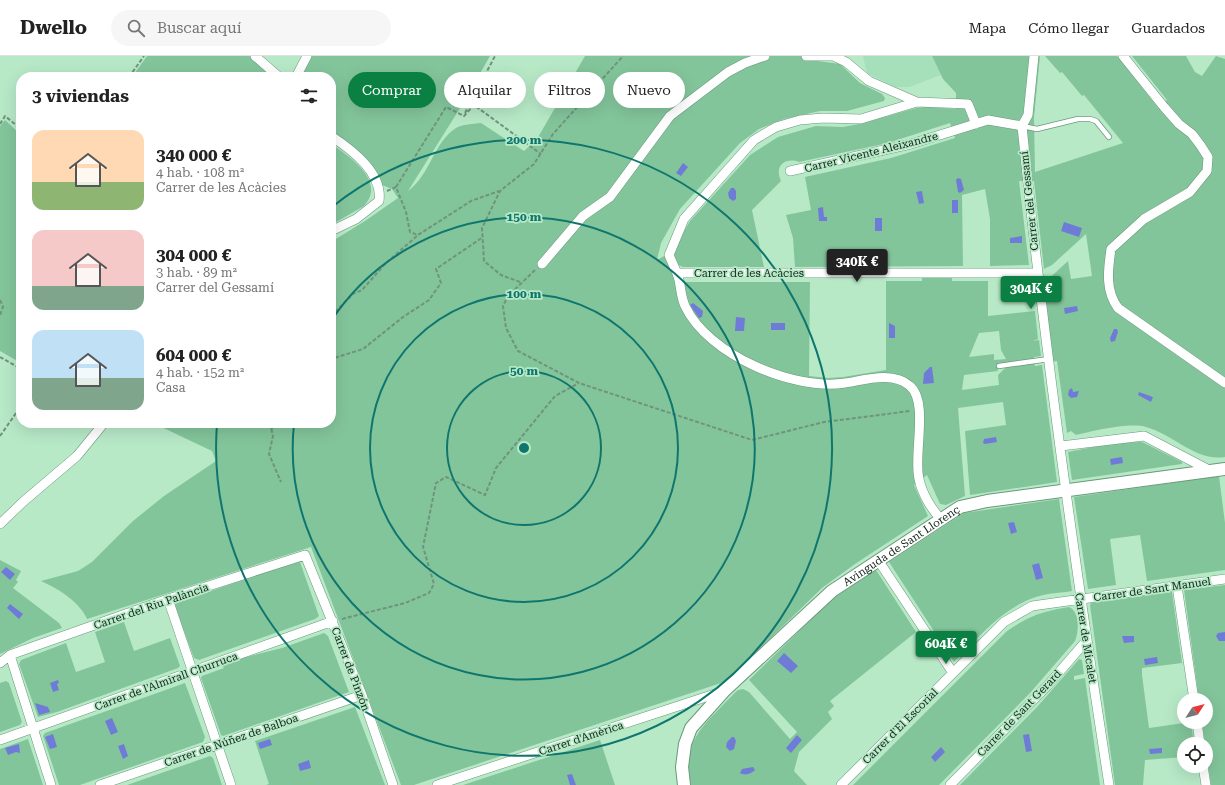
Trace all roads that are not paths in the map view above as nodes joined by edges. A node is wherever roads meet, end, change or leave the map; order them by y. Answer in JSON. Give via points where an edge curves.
{"nodes":[{"id":1,"x":255,"y":56,"type":"edge"},
{"id":2,"x":307,"y":56,"type":"edge"},
{"id":3,"x":765,"y":56,"type":"edge"},
{"id":4,"x":806,"y":56,"type":"edge"},
{"id":5,"x":1034,"y":56,"type":"edge"},
{"id":6,"x":1123,"y":56,"type":"edge"},
{"id":7,"x":273,"y":72,"type":"edge"},
{"id":8,"x":299,"y":72,"type":"edge"},
{"id":9,"x":917,"y":102,"type":"junction"},
{"id":10,"x":976,"y":124,"type":"junction"},
{"id":11,"x":1022,"y":126,"type":"junction"},
{"id":12,"x":1109,"y":137,"type":"dead end"},
{"id":13,"x":336,"y":140,"type":"edge"},
{"id":14,"x":790,"y":171,"type":"dead end"},
{"id":15,"x":336,"y":229,"type":"edge"},
{"id":16,"x":542,"y":264,"type":"road end"},
{"id":17,"x":676,"y":273,"type":"junction"},
{"id":18,"x":1036,"y":273,"type":"junction"},
{"id":19,"x":1049,"y":359,"type":"junction"},
{"id":20,"x":999,"y":366,"type":"dead end"},
{"id":21,"x":1225,"y":383,"type":"edge"},
{"id":22,"x":100,"y":428,"type":"edge"},
{"id":23,"x":1061,"y":446,"type":"junction"},
{"id":24,"x":1225,"y":468,"type":"edge"},
{"id":25,"x":1209,"y":470,"type":"junction"},
{"id":26,"x":1067,"y":491,"type":"junction"},
{"id":27,"x":941,"y":519,"type":"junction"},
{"id":28,"x":0,"y":524,"type":"edge"},
{"id":29,"x":305,"y":555,"type":"joint"},
{"id":30,"x":878,"y":560,"type":"junction"},
{"id":31,"x":1225,"y":579,"type":"edge"},
{"id":32,"x":1177,"y":586,"type":"junction"},
{"id":33,"x":168,"y":599,"type":"junction"},
{"id":34,"x":1080,"y":600,"type":"junction"},
{"id":35,"x":333,"y":621,"type":"junction"},
{"id":36,"x":1087,"y":640,"type":"junction"},
{"id":37,"x":10,"y":655,"type":"junction"},
{"id":38,"x":0,"y":663,"type":"edge"},
{"id":39,"x":192,"y":671,"type":"junction"},
{"id":40,"x":952,"y":673,"type":"junction"},
{"id":41,"x":725,"y":690,"type":"junction"},
{"id":42,"x":1193,"y":693,"type":"edge"},
{"id":43,"x":362,"y":695,"type":"junction"},
{"id":44,"x":34,"y":729,"type":"junction"},
{"id":45,"x":0,"y":740,"type":"edge"},
{"id":46,"x":218,"y":744,"type":"junction"},
{"id":47,"x":1204,"y":773,"type":"edge"},
{"id":48,"x":51,"y":785,"type":"edge"},
{"id":49,"x":100,"y":785,"type":"edge"},
{"id":50,"x":231,"y":785,"type":"edge"},
{"id":51,"x":393,"y":785,"type":"edge"},
{"id":52,"x":436,"y":785,"type":"edge"},
{"id":53,"x":684,"y":785,"type":"edge"},
{"id":54,"x":841,"y":785,"type":"edge"},
{"id":55,"x":950,"y":785,"type":"edge"},
{"id":56,"x":1109,"y":785,"type":"edge"},
{"id":57,"x":1206,"y":785,"type":"edge"}],
"edges":[{"from":1,"to":7,"type":"street"},
{"from":2,"to":8,"type":"street"},
{"from":3,"to":16,"type":"street","via":[[728,72],[670,116],[610,196],[583,216]]},
{"from":4,"to":9,"type":"street","via":[[833,56],[846,62],[869,81]]},
{"from":5,"to":11,"type":"street","name":"Carrer del Gessamí","via":[[1028,115]]},
{"from":6,"to":21,"type":"street","via":[[1179,124],[1192,134],[1208,157],[1207,171],[1190,192],[1144,219],[1111,249],[1108,288],[1118,308]]},
{"from":9,"to":10,"type":"street","via":[[968,104]]},
{"from":9,"to":17,"type":"street","via":[[861,119],[800,120],[776,127],[754,140],[684,219],[669,255]]},
{"from":10,"to":11,"type":"street","name":"Carrer Vicente Aleixandre","via":[[988,120]]},
{"from":10,"to":14,"type":"street","name":"Carrer Vicente Aleixandre","via":[[911,144]]},
{"from":11,"to":12,"type":"lane","via":[[1038,129],[1090,119],[1096,121]]},
{"from":11,"to":18,"type":"street","name":"Carrer del Gessamí"},
{"from":13,"to":15,"type":"street","via":[[370,171],[378,183],[380,193],[379,201],[356,219]]},
{"from":17,"to":18,"type":"street","name":"Carrer de les Acàcies"},
{"from":17,"to":27,"type":"street","via":[[685,307],[696,324],[716,345],[752,364],[798,381],[830,385],[882,378],[898,379],[910,386],[918,397],[920,409],[919,479],[934,513]]},
{"from":18,"to":19,"type":"street","name":"Carrer del Gessamí"},
{"from":19,"to":20,"type":"lane"},
{"from":19,"to":23,"type":"street","name":"Carrer del Gessamí"},
{"from":22,"to":28,"type":"street","via":[[77,456]]},
{"from":23,"to":25,"type":"street","via":[[1144,436]]},
{"from":23,"to":26,"type":"street","name":"Carrer del Gessamí"},
{"from":24,"to":25,"type":"street","name":"Avinguda de Sant Llorenç"},
{"from":25,"to":26,"type":"street","name":"Avinguda de Sant Llorenç"},
{"from":26,"to":27,"type":"street","name":"Avinguda de Sant Llorenç","via":[[973,503],[960,507]]},
{"from":26,"to":34,"type":"street","name":"Carrer de Micalet"},
{"from":27,"to":30,"type":"street","name":"Avinguda de Sant Llorenç"},
{"from":29,"to":33,"type":"street","name":"Carrer del Riu Palància"},
{"from":29,"to":35,"type":"street","name":"Carrer de Pinzón"},
{"from":30,"to":40,"type":"street"},
{"from":30,"to":41,"type":"street","name":"Avinguda de Sant Llorenç","via":[[832,591]]},
{"from":31,"to":32,"type":"street","name":"Carrer de Sant Manuel"},
{"from":32,"to":34,"type":"street","name":"Carrer de Sant Manuel"},
{"from":32,"to":42,"type":"street"},
{"from":33,"to":37,"type":"street","name":"Carrer del Riu Palància"},
{"from":33,"to":39,"type":"street"},
{"from":34,"to":36,"type":"street","name":"Carrer de Micalet"},
{"from":34,"to":40,"type":"street","name":"Carrer d'El Escorial","via":[[1032,606],[1021,612],[1004,622]]},
{"from":35,"to":39,"type":"street","name":"Carrer de l'Almirall Churruca"},
{"from":35,"to":43,"type":"street","name":"Carrer de Pinzón"},
{"from":36,"to":55,"type":"street","name":"Carrer de Sant Gerard","via":[[1048,685]]},
{"from":36,"to":56,"type":"street","name":"Carrer de Micalet"},
{"from":37,"to":38,"type":"street","name":"Carrer del Riu Palància"},
{"from":37,"to":44,"type":"street"},
{"from":39,"to":44,"type":"street","name":"Carrer de l'Almirall Churruca"},
{"from":39,"to":46,"type":"street"},
{"from":40,"to":54,"type":"street","name":"Carrer d'El Escorial"},
{"from":41,"to":52,"type":"street","name":"Carrer d'Amèrica"},
{"from":41,"to":53,"type":"street","name":"Avinguda de Sant Llorenç","via":[[690,728],[682,767]]},
{"from":43,"to":46,"type":"street","name":"Carrer de Núñez de Balboa"},
{"from":43,"to":51,"type":"street","name":"Carrer de Pinzón"},
{"from":44,"to":45,"type":"street","name":"Carrer de l'Almirall Churruca"},
{"from":44,"to":48,"type":"street"},
{"from":46,"to":49,"type":"street","name":"Carrer de Núñez de Balboa"},
{"from":46,"to":50,"type":"street"},
{"from":47,"to":57,"type":"street"}]}
